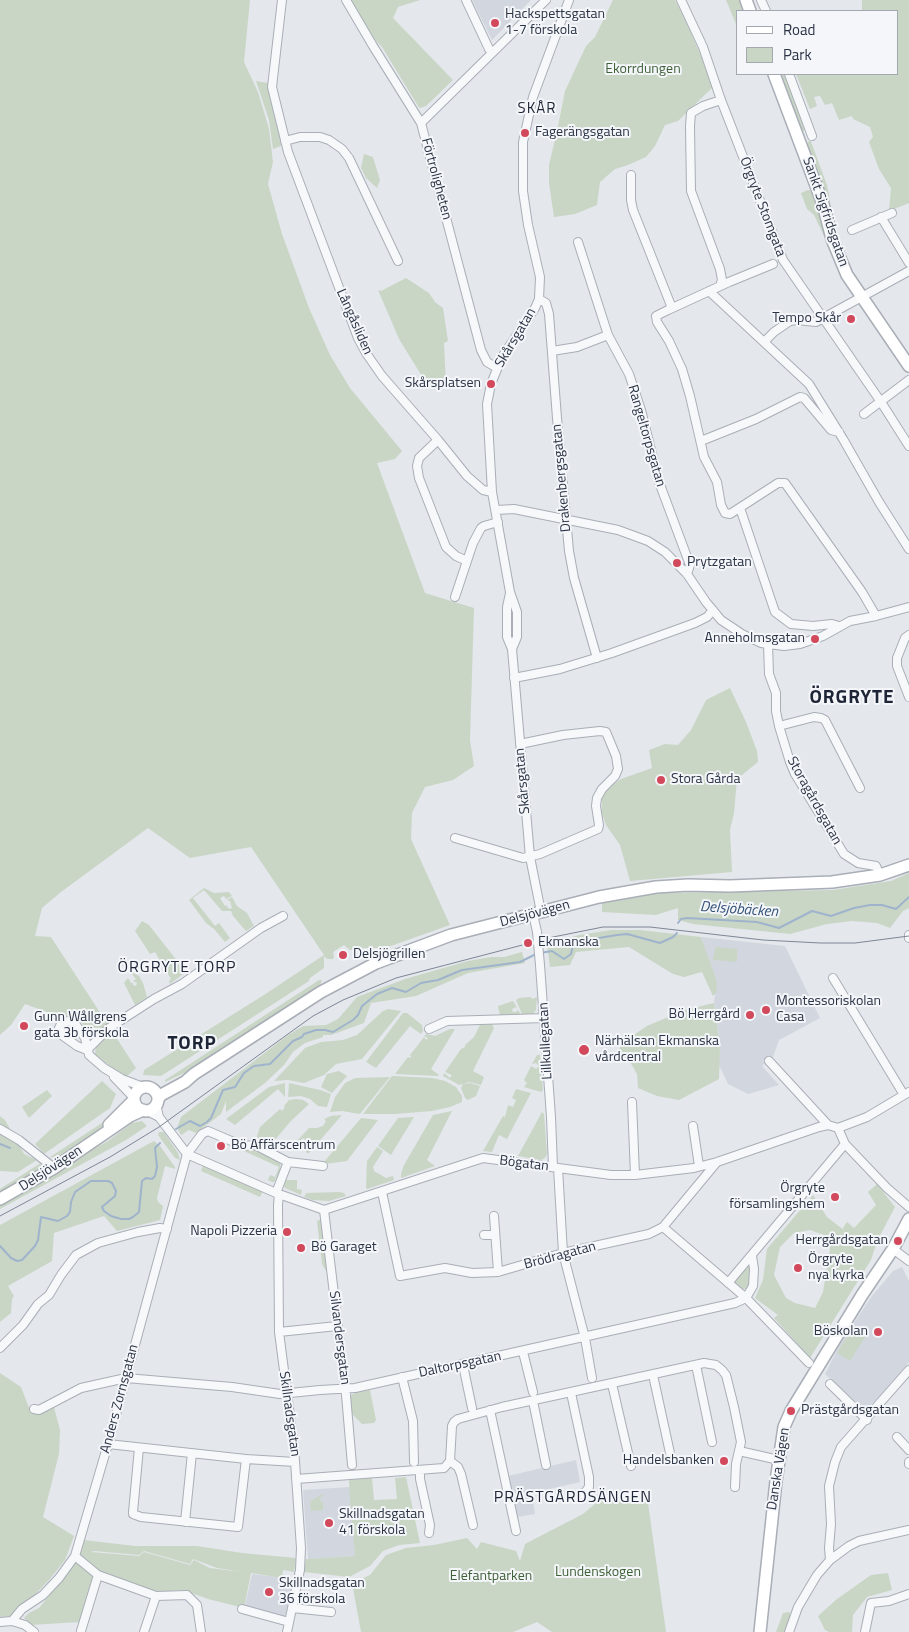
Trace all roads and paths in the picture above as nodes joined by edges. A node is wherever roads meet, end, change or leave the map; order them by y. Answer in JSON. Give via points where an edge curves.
{"nodes":[{"id":1,"x":282,"y":0,"type":"edge"},
{"id":2,"x":346,"y":0,"type":"edge"},
{"id":3,"x":466,"y":0,"type":"edge"},
{"id":4,"x":546,"y":0,"type":"edge"},
{"id":5,"x":569,"y":0,"type":"edge"},
{"id":6,"x":681,"y":0,"type":"edge"},
{"id":7,"x":493,"y":52,"type":"junction"},
{"id":8,"x":774,"y":75,"type":"edge"},
{"id":9,"x":789,"y":75,"type":"edge"},
{"id":10,"x":721,"y":100,"type":"junction"},
{"id":11,"x":421,"y":122,"type":"junction"},
{"id":12,"x":812,"y":136,"type":"dead end"},
{"id":13,"x":285,"y":141,"type":"junction"},
{"id":14,"x":631,"y":175,"type":"dead end"},
{"id":15,"x":892,"y":213,"type":"dead end"},
{"id":16,"x":881,"y":217,"type":"junction"},
{"id":17,"x":852,"y":230,"type":"dead end"},
{"id":18,"x":578,"y":242,"type":"dead end"},
{"id":19,"x":398,"y":261,"type":"dead end"},
{"id":20,"x":909,"y":263,"type":"edge"},
{"id":21,"x":773,"y":264,"type":"dead end"},
{"id":22,"x":909,"y":271,"type":"edge"},
{"id":23,"x":720,"y":286,"type":"junction"},
{"id":24,"x":709,"y":292,"type":"junction"},
{"id":25,"x":861,"y":297,"type":"junction"},
{"id":26,"x":539,"y":299,"type":"junction"},
{"id":27,"x":672,"y":308,"type":"junction"},
{"id":28,"x":823,"y":318,"type":"junction"},
{"id":29,"x":608,"y":335,"type":"junction"},
{"id":30,"x":764,"y":342,"type":"junction"},
{"id":31,"x":552,"y":351,"type":"junction"},
{"id":32,"x":909,"y":366,"type":"edge"},
{"id":33,"x":497,"y":368,"type":"junction"},
{"id":34,"x":909,"y":380,"type":"edge"},
{"id":35,"x":881,"y":402,"type":"junction"},
{"id":36,"x":864,"y":414,"type":"dead end"},
{"id":37,"x":838,"y":432,"type":"junction"},
{"id":38,"x":438,"y":440,"type":"junction"},
{"id":39,"x":701,"y":441,"type":"junction"},
{"id":40,"x":909,"y":446,"type":"edge"},
{"id":41,"x":492,"y":492,"type":"junction"},
{"id":42,"x":740,"y":508,"type":"junction"},
{"id":43,"x":496,"y":510,"type":"junction"},
{"id":44,"x":567,"y":520,"type":"junction"},
{"id":45,"x":498,"y":522,"type":"junction"},
{"id":46,"x":909,"y":549,"type":"edge"},
{"id":47,"x":466,"y":561,"type":"junction"},
{"id":48,"x":687,"y":574,"type":"junction"},
{"id":49,"x":455,"y":597,"type":"dead end"},
{"id":50,"x":909,"y":607,"type":"edge"},
{"id":51,"x":713,"y":610,"type":"junction"},
{"id":52,"x":876,"y":616,"type":"junction"},
{"id":53,"x":839,"y":626,"type":"junction"},
{"id":54,"x":908,"y":638,"type":"edge"},
{"id":55,"x":768,"y":644,"type":"junction"},
{"id":56,"x":597,"y":658,"type":"junction"},
{"id":57,"x":514,"y":678,"type":"junction"},
{"id":58,"x":909,"y":697,"type":"edge"},
{"id":59,"x":779,"y":726,"type":"junction"},
{"id":60,"x":520,"y":744,"type":"junction"},
{"id":61,"x":860,"y":788,"type":"dead end"},
{"id":62,"x":455,"y":838,"type":"dead end"},
{"id":63,"x":530,"y":857,"type":"junction"},
{"id":64,"x":909,"y":865,"type":"edge"},
{"id":65,"x":880,"y":875,"type":"junction"},
{"id":66,"x":537,"y":913,"type":"junction"},
{"id":67,"x":283,"y":916,"type":"dead end"},
{"id":68,"x":833,"y":978,"type":"dead end"},
{"id":69,"x":545,"y":1018,"type":"junction"},
{"id":70,"x":429,"y":1029,"type":"dead end"},
{"id":71,"x":769,"y":1061,"type":"dead end"},
{"id":72,"x":111,"y":1073,"type":"junction"},
{"id":73,"x":194,"y":1074,"type":"junction"},
{"id":74,"x":147,"y":1088,"type":"junction"},
{"id":75,"x":906,"y":1094,"type":"edge"},
{"id":76,"x":134,"y":1099,"type":"junction"},
{"id":77,"x":632,"y":1102,"type":"dead end"},
{"id":78,"x":151,"y":1106,"type":"junction"},
{"id":79,"x":828,"y":1125,"type":"junction"},
{"id":80,"x":693,"y":1126,"type":"dead end"},
{"id":81,"x":838,"y":1128,"type":"junction"},
{"id":82,"x":0,"y":1129,"type":"edge"},
{"id":83,"x":100,"y":1136,"type":"junction"},
{"id":84,"x":845,"y":1144,"type":"junction"},
{"id":85,"x":188,"y":1154,"type":"junction"},
{"id":86,"x":288,"y":1162,"type":"junction"},
{"id":87,"x":717,"y":1162,"type":"junction"},
{"id":88,"x":323,"y":1166,"type":"dead end"},
{"id":89,"x":696,"y":1167,"type":"junction"},
{"id":90,"x":54,"y":1168,"type":"junction"},
{"id":91,"x":555,"y":1168,"type":"junction"},
{"id":92,"x":635,"y":1175,"type":"junction"},
{"id":93,"x":699,"y":1184,"type":"junction"},
{"id":94,"x":382,"y":1192,"type":"junction"},
{"id":95,"x":278,"y":1193,"type":"junction"},
{"id":96,"x":0,"y":1199,"type":"edge"},
{"id":97,"x":909,"y":1207,"type":"edge"},
{"id":98,"x":324,"y":1210,"type":"junction"},
{"id":99,"x":494,"y":1216,"type":"dead end"},
{"id":100,"x":909,"y":1220,"type":"edge"},
{"id":101,"x":663,"y":1227,"type":"junction"},
{"id":102,"x":166,"y":1229,"type":"junction"},
{"id":103,"x":484,"y":1235,"type":"dead end"},
{"id":104,"x":495,"y":1235,"type":"junction"},
{"id":105,"x":893,"y":1249,"type":"junction"},
{"id":106,"x":563,"y":1253,"type":"junction"},
{"id":107,"x":752,"y":1256,"type":"junction"},
{"id":108,"x":909,"y":1262,"type":"edge"},
{"id":109,"x":498,"y":1272,"type":"junction"},
{"id":110,"x":728,"y":1283,"type":"junction"},
{"id":111,"x":746,"y":1298,"type":"junction"},
{"id":112,"x":337,"y":1326,"type":"junction"},
{"id":113,"x":278,"y":1332,"type":"junction"},
{"id":114,"x":585,"y":1338,"type":"junction"},
{"id":115,"x":0,"y":1348,"type":"edge"},
{"id":116,"x":523,"y":1352,"type":"junction"},
{"id":117,"x":808,"y":1362,"type":"dead end"},
{"id":118,"x":696,"y":1364,"type":"junction"},
{"id":119,"x":463,"y":1365,"type":"junction"},
{"id":120,"x":909,"y":1370,"type":"edge"},
{"id":121,"x":653,"y":1374,"type":"junction"},
{"id":122,"x":402,"y":1377,"type":"junction"},
{"id":123,"x":126,"y":1378,"type":"junction"},
{"id":124,"x":592,"y":1378,"type":"dead end"},
{"id":125,"x":612,"y":1384,"type":"junction"},
{"id":126,"x":830,"y":1384,"type":"dead end"},
{"id":127,"x":346,"y":1389,"type":"junction"},
{"id":128,"x":533,"y":1392,"type":"dead end"},
{"id":129,"x":286,"y":1393,"type":"junction"},
{"id":130,"x":571,"y":1393,"type":"junction"},
{"id":131,"x":533,"y":1401,"type":"junction"},
{"id":132,"x":472,"y":1408,"type":"dead end"},
{"id":133,"x":34,"y":1409,"type":"dead end"},
{"id":134,"x":490,"y":1410,"type":"junction"},
{"id":135,"x":867,"y":1420,"type":"junction"},
{"id":136,"x":897,"y":1437,"type":"dead end"},
{"id":137,"x":712,"y":1442,"type":"dead end"},
{"id":138,"x":108,"y":1444,"type":"junction"},
{"id":139,"x":139,"y":1448,"type":"junction"},
{"id":140,"x":909,"y":1450,"type":"edge"},
{"id":141,"x":739,"y":1451,"type":"junction"},
{"id":142,"x":192,"y":1453,"type":"junction"},
{"id":143,"x":670,"y":1453,"type":"dead end"},
{"id":144,"x":246,"y":1459,"type":"junction"},
{"id":145,"x":778,"y":1460,"type":"junction"},
{"id":146,"x":450,"y":1461,"type":"junction"},
{"id":147,"x":295,"y":1462,"type":"junction"},
{"id":148,"x":414,"y":1462,"type":"dead end"},
{"id":149,"x":352,"y":1465,"type":"dead end"},
{"id":150,"x":546,"y":1465,"type":"dead end"},
{"id":151,"x":631,"y":1466,"type":"dead end"},
{"id":152,"x":420,"y":1470,"type":"junction"},
{"id":153,"x":296,"y":1479,"type":"junction"},
{"id":154,"x":735,"y":1487,"type":"dead end"},
{"id":155,"x":583,"y":1495,"type":"dead end"},
{"id":156,"x":185,"y":1522,"type":"junction"},
{"id":157,"x":474,"y":1524,"type":"dead end"},
{"id":158,"x":909,"y":1530,"type":"edge"},
{"id":159,"x":516,"y":1531,"type":"dead end"},
{"id":160,"x":429,"y":1533,"type":"dead end"},
{"id":161,"x":75,"y":1556,"type":"junction"},
{"id":162,"x":830,"y":1560,"type":"junction"},
{"id":163,"x":98,"y":1575,"type":"junction"},
{"id":164,"x":909,"y":1594,"type":"edge"},
{"id":165,"x":156,"y":1596,"type":"junction"},
{"id":166,"x":292,"y":1608,"type":"junction"},
{"id":167,"x":242,"y":1609,"type":"dead end"},
{"id":168,"x":330,"y":1612,"type":"dead end"},
{"id":169,"x":12,"y":1621,"type":"junction"},
{"id":170,"x":0,"y":1622,"type":"edge"},
{"id":171,"x":289,"y":1622,"type":"junction"},
{"id":172,"x":81,"y":1631,"type":"dead end"},
{"id":173,"x":34,"y":1632,"type":"edge"},
{"id":174,"x":144,"y":1632,"type":"edge"},
{"id":175,"x":201,"y":1632,"type":"edge"},
{"id":176,"x":287,"y":1632,"type":"edge"},
{"id":177,"x":760,"y":1632,"type":"edge"},
{"id":178,"x":789,"y":1632,"type":"edge"},
{"id":179,"x":865,"y":1632,"type":"edge"}],
"edges":[{"from":1,"to":13,"type":"street","name":"Långåsliden","via":[[272,87]]},
{"from":2,"to":11,"type":"street","name":"Förtroligheten"},
{"from":3,"to":7,"type":"street"},
{"from":4,"to":7,"type":"street"},
{"from":5,"to":26,"type":"street","name":"Skårsgatan","via":[[533,97],[523,142],[523,191],[540,276]]},
{"from":6,"to":10,"type":"street","name":"Örgryte Stomgata","via":[[703,48]]},
{"from":7,"to":11,"type":"street"},
{"from":8,"to":25,"type":"street","name":"Sankt Sigfridsgatan","via":[[823,204],[832,239],[847,275]]},
{"from":9,"to":12,"type":"street","name":"Sankt Sigfridsgatan"},
{"from":10,"to":23,"type":"street","via":[[691,113],[690,126],[692,191],[720,269]]},
{"from":10,"to":28,"type":"street","name":"Örgryte Stomgata","via":[[782,260]]},
{"from":11,"to":33,"type":"street","name":"Förtroligheten","via":[[481,350],[487,362]]},
{"from":13,"to":19,"type":"street","via":[[320,137],[342,148]]},
{"from":13,"to":38,"type":"street","name":"Långåsliden","via":[[358,338],[382,376]]},
{"from":14,"to":27,"type":"street","via":[[632,210]]},
{"from":15,"to":16,"type":"street"},
{"from":16,"to":17,"type":"street"},
{"from":16,"to":20,"type":"street"},
{"from":18,"to":29,"type":"street","name":"Rangeltorpsgatan"},
{"from":21,"to":23,"type":"street"},
{"from":22,"to":25,"type":"street"},
{"from":23,"to":24,"type":"street"},
{"from":24,"to":27,"type":"street"},
{"from":24,"to":30,"type":"street"},
{"from":25,"to":28,"type":"street"},
{"from":25,"to":32,"type":"street","name":"Sankt Sigfridsgatan"},
{"from":26,"to":31,"type":"street","name":"Drakenbergsgatan","via":[[546,303],[549,314]]},
{"from":26,"to":33,"type":"street","name":"Skårsgatan"},
{"from":27,"to":39,"type":"street","via":[[656,316],[657,322],[682,369]]},
{"from":28,"to":30,"type":"street","via":[[816,322],[790,321]]},
{"from":28,"to":35,"type":"street","name":"Örgryte Stomgata"},
{"from":29,"to":31,"type":"street","via":[[577,347]]},
{"from":29,"to":48,"type":"street","name":"Rangeltorpsgatan","via":[[629,374],[641,410],[659,482],[690,565]]},
{"from":30,"to":37,"type":"street","via":[[809,384]]},
{"from":31,"to":44,"type":"street","name":"Drakenbergsgatan"},
{"from":33,"to":41,"type":"street","name":"Skårsgatan","via":[[487,404]]},
{"from":34,"to":35,"type":"street"},
{"from":35,"to":36,"type":"street"},
{"from":35,"to":40,"type":"street","name":"Örgryte Stomgata"},
{"from":37,"to":39,"type":"street","via":[[832,430],[800,397]]},
{"from":37,"to":46,"type":"street"},
{"from":38,"to":41,"type":"street","name":"Långåsliden","via":[[467,476],[483,490]]},
{"from":38,"to":47,"type":"street","via":[[419,458],[419,478],[446,547]]},
{"from":39,"to":42,"type":"street","via":[[704,457],[717,482],[723,510],[727,515]]},
{"from":41,"to":43,"type":"street","name":"Skårsgatan"},
{"from":42,"to":52,"type":"street","via":[[778,483],[785,483]]},
{"from":42,"to":53,"type":"street","via":[[775,612],[791,624]]},
{"from":43,"to":44,"type":"street","via":[[514,509]]},
{"from":43,"to":45,"type":"street","name":"Skårsgatan"},
{"from":44,"to":48,"type":"street","via":[[618,530],[648,542],[665,552]]},
{"from":44,"to":56,"type":"street","name":"Drakenbergsgatan","via":[[574,578]]},
{"from":45,"to":47,"type":"street","via":[[481,528]]},
{"from":45,"to":57,"type":"street","name":"Skårsgatan","via":[[510,592],[507,637],[512,649]]},
{"from":47,"to":49,"type":"street"},
{"from":48,"to":51,"type":"street"},
{"from":50,"to":52,"type":"street"},
{"from":51,"to":55,"type":"street","via":[[721,620],[742,634]]},
{"from":51,"to":56,"type":"street","via":[[695,623]]},
{"from":52,"to":53,"type":"street"},
{"from":53,"to":55,"type":"street","via":[[800,644]]},
{"from":54,"to":58,"type":"street","via":[[898,652],[897,663]]},
{"from":55,"to":59,"type":"street","name":"Storagårdsgatan","via":[[768,669],[776,694]]},
{"from":56,"to":57,"type":"street"},
{"from":57,"to":60,"type":"street","name":"Skårsgatan"},
{"from":59,"to":61,"type":"street","via":[[814,717],[825,720]]},
{"from":59,"to":65,"type":"street","name":"Storagårdsgatan","via":[[795,774],[842,852],[852,861],[876,866]]},
{"from":60,"to":63,"type":"street","name":"Skårsgatan"},
{"from":60,"to":63,"type":"street","via":[[563,735],[606,732],[618,762],[615,776],[597,798],[598,829]]},
{"from":62,"to":63,"type":"street","via":[[520,858]]},
{"from":63,"to":66,"type":"street","name":"Skårsgatan"},
{"from":64,"to":65,"type":"street","name":"Delsjövägen"},
{"from":65,"to":66,"type":"street","name":"Delsjövägen","via":[[823,883],[665,886],[598,897]]},
{"from":66,"to":69,"type":"street","name":"Lillkullegatan","bridge":true},
{"from":66,"to":73,"type":"street","name":"Delsjövägen","via":[[451,935],[376,962],[321,992]]},
{"from":67,"to":72,"type":"street","via":[[182,984],[109,1028],[87,1050]]},
{"from":68,"to":75,"type":"street"},
{"from":69,"to":70,"type":"street","via":[[447,1021]]},
{"from":69,"to":91,"type":"street","name":"Lillkullegatan"},
{"from":71,"to":79,"type":"street"},
{"from":72,"to":74,"type":"street"},
{"from":72,"to":76,"type":"street"},
{"from":73,"to":74,"type":"street","name":"Delsjövägen"},
{"from":73,"to":78,"type":"street","name":"Delsjövägen"},
{"from":74,"to":76,"type":"street","via":[[136,1092]]},
{"from":74,"to":78,"type":"street","via":[[156,1093]]},
{"from":75,"to":81,"type":"street","via":[[867,1117]]},
{"from":76,"to":78,"type":"street","via":[[136,1106]]},
{"from":76,"to":83,"type":"street","name":"Delsjövägen"},
{"from":77,"to":92,"type":"street"},
{"from":78,"to":83,"type":"street","name":"Delsjövägen"},
{"from":78,"to":85,"type":"street"},
{"from":79,"to":81,"type":"street"},
{"from":79,"to":87,"type":"street","name":"Bögatan"},
{"from":80,"to":89,"type":"street"},
{"from":81,"to":84,"type":"street"},
{"from":82,"to":90,"type":"street"},
{"from":83,"to":90,"type":"street","name":"Delsjövägen"},
{"from":84,"to":97,"type":"street"},
{"from":84,"to":107,"type":"street"},
{"from":85,"to":86,"type":"street","name":"Anders Zornsgatan","via":[[202,1134],[208,1131],[243,1146],[254,1145]]},
{"from":85,"to":95,"type":"street"},
{"from":85,"to":102,"type":"street","name":"Anders Zornsgatan"},
{"from":86,"to":88,"type":"street"},
{"from":86,"to":95,"type":"street","name":"Skillnadsgatan"},
{"from":87,"to":89,"type":"street","name":"Bögatan"},
{"from":87,"to":93,"type":"street","name":"Brödragatan"},
{"from":89,"to":92,"type":"street","name":"Bögatan"},
{"from":89,"to":93,"type":"street","via":[[700,1174]]},
{"from":90,"to":96,"type":"street","name":"Delsjövägen"},
{"from":91,"to":92,"type":"street","name":"Bögatan"},
{"from":91,"to":94,"type":"street","name":"Bögatan","via":[[483,1158]]},
{"from":91,"to":106,"type":"street","name":"Lillkullegatan"},
{"from":93,"to":101,"type":"street","name":"Brödragatan"},
{"from":94,"to":98,"type":"street","name":"Bögatan"},
{"from":94,"to":109,"type":"street","name":"Brödragatan","via":[[400,1276],[445,1268],[472,1273]]},
{"from":95,"to":98,"type":"street"},
{"from":95,"to":113,"type":"street","name":"Skillnadsgatan"},
{"from":98,"to":112,"type":"street","name":"Silvandersgatan"},
{"from":99,"to":104,"type":"street"},
{"from":100,"to":105,"type":"street","name":"Danska Vägen"},
{"from":101,"to":106,"type":"street","name":"Brödragatan","via":[[649,1234]]},
{"from":101,"to":110,"type":"street"},
{"from":102,"to":115,"type":"street","via":[[138,1232],[98,1243],[76,1255],[49,1295]]},
{"from":102,"to":123,"type":"street","name":"Anders Zornsgatan"},
{"from":103,"to":104,"type":"street"},
{"from":104,"to":109,"type":"street"},
{"from":105,"to":108,"type":"street"},
{"from":105,"to":145,"type":"street","name":"Danska Vägen","via":[[791,1411],[782,1434]]},
{"from":106,"to":109,"type":"street","name":"Brödragatan"},
{"from":106,"to":114,"type":"street","name":"Lillkullegatan"},
{"from":107,"to":110,"type":"street"},
{"from":107,"to":111,"type":"street","via":[[754,1278]]},
{"from":110,"to":111,"type":"street"},
{"from":111,"to":114,"type":"street","name":"Daltorpsgatan"},
{"from":111,"to":117,"type":"street"},
{"from":112,"to":113,"type":"street"},
{"from":112,"to":127,"type":"street","name":"Silvandersgatan"},
{"from":113,"to":129,"type":"street","name":"Skillnadsgatan"},
{"from":114,"to":116,"type":"street","name":"Daltorpsgatan"},
{"from":114,"to":124,"type":"street","name":"Lillkullegatan"},
{"from":116,"to":119,"type":"street","name":"Daltorpsgatan"},
{"from":116,"to":128,"type":"street"},
{"from":118,"to":121,"type":"street"},
{"from":118,"to":137,"type":"street"},
{"from":118,"to":141,"type":"street","via":[[716,1365],[726,1375],[740,1437]]},
{"from":119,"to":122,"type":"street","name":"Daltorpsgatan"},
{"from":119,"to":132,"type":"street"},
{"from":120,"to":135,"type":"street"},
{"from":121,"to":125,"type":"street"},
{"from":121,"to":143,"type":"street"},
{"from":122,"to":127,"type":"street","name":"Daltorpsgatan"},
{"from":122,"to":148,"type":"street","via":[[413,1422]]},
{"from":123,"to":129,"type":"street","name":"Daltorpsgatan"},
{"from":123,"to":133,"type":"street","name":"Daltorpsgatan","via":[[81,1388],[39,1410]]},
{"from":123,"to":138,"type":"street","name":"Anders Zornsgatan"},
{"from":125,"to":130,"type":"street"},
{"from":125,"to":151,"type":"street"},
{"from":126,"to":135,"type":"street"},
{"from":127,"to":129,"type":"street","name":"Daltorpsgatan"},
{"from":127,"to":149,"type":"street","name":"Silvandersgatan"},
{"from":129,"to":147,"type":"street","name":"Skillnadsgatan"},
{"from":130,"to":131,"type":"street"},
{"from":130,"to":155,"type":"street","via":[[589,1477],[589,1486]]},
{"from":131,"to":134,"type":"street"},
{"from":131,"to":150,"type":"street"},
{"from":134,"to":146,"type":"street","via":[[454,1422]]},
{"from":134,"to":159,"type":"street"},
{"from":135,"to":162,"type":"street","via":[[841,1447],[835,1462],[829,1486]]},
{"from":136,"to":140,"type":"street"},
{"from":138,"to":139,"type":"street"},
{"from":138,"to":161,"type":"street","name":"Anders Zornsgatan"},
{"from":139,"to":142,"type":"street"},
{"from":139,"to":156,"type":"street","via":[[133,1514],[140,1518]]},
{"from":141,"to":145,"type":"street"},
{"from":141,"to":154,"type":"street"},
{"from":142,"to":144,"type":"street"},
{"from":142,"to":156,"type":"street"},
{"from":144,"to":147,"type":"street"},
{"from":144,"to":156,"type":"street","via":[[238,1527]]},
{"from":145,"to":177,"type":"street","name":"Danska Vägen"},
{"from":146,"to":152,"type":"street","via":[[444,1468]]},
{"from":146,"to":157,"type":"street","via":[[461,1474]]},
{"from":147,"to":153,"type":"street","name":"Skillnadsgatan"},
{"from":152,"to":153,"type":"street"},
{"from":152,"to":160,"type":"street"},
{"from":153,"to":166,"type":"street","name":"Skillnadsgatan","via":[[301,1558]]},
{"from":158,"to":162,"type":"street","via":[[859,1541]]},
{"from":161,"to":163,"type":"street"},
{"from":161,"to":169,"type":"street","name":"Anders Zornsgatan","via":[[54,1584]]},
{"from":162,"to":178,"type":"street","via":[[798,1608]]},
{"from":163,"to":165,"type":"street"},
{"from":163,"to":172,"type":"street"},
{"from":164,"to":179,"type":"street","via":[[871,1604]]},
{"from":165,"to":174,"type":"street"},
{"from":165,"to":175,"type":"street","via":[[187,1595],[197,1605]]},
{"from":166,"to":168,"type":"street"},
{"from":166,"to":171,"type":"street","name":"Skillnadsgatan"},
{"from":167,"to":171,"type":"street"},
{"from":169,"to":170,"type":"street"},
{"from":169,"to":173,"type":"street","via":[[26,1625]]},
{"from":171,"to":176,"type":"street","name":"Skillnadsgatan"}]}
